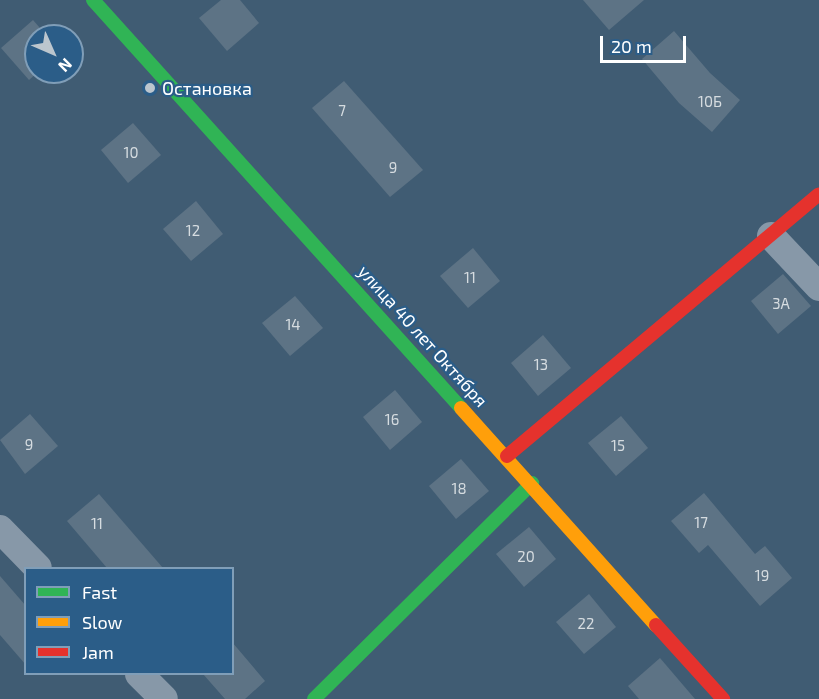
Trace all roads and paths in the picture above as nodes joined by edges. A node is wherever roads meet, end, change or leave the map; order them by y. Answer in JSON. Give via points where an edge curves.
{"nodes":[{"id":1,"x":93,"y":0,"type":"edge"},
{"id":2,"x":819,"y":194,"type":"edge"},
{"id":3,"x":771,"y":236,"type":"junction"},
{"id":4,"x":819,"y":287,"type":"edge"},
{"id":5,"x":507,"y":456,"type":"junction"},
{"id":6,"x":532,"y":483,"type":"junction"},
{"id":7,"x":0,"y":530,"type":"edge"},
{"id":8,"x":37,"y":567,"type":"edge"},
{"id":9,"x":140,"y":675,"type":"edge"},
{"id":10,"x":164,"y":699,"type":"edge"},
{"id":11,"x":314,"y":699,"type":"edge"},
{"id":12,"x":723,"y":699,"type":"edge"}],
"edges":[{"from":1,"to":5,"type":"street","name":"улица 40 лет Октября"},
{"from":2,"to":3,"type":"street"},
{"from":3,"to":4,"type":"street"},
{"from":3,"to":5,"type":"street"},
{"from":5,"to":6,"type":"street","name":"улица 40 лет Октября"},
{"from":6,"to":11,"type":"street"},
{"from":6,"to":12,"type":"street","name":"улица 40 лет Октября"},
{"from":7,"to":8,"type":"street"},
{"from":9,"to":10,"type":"street"}]}
